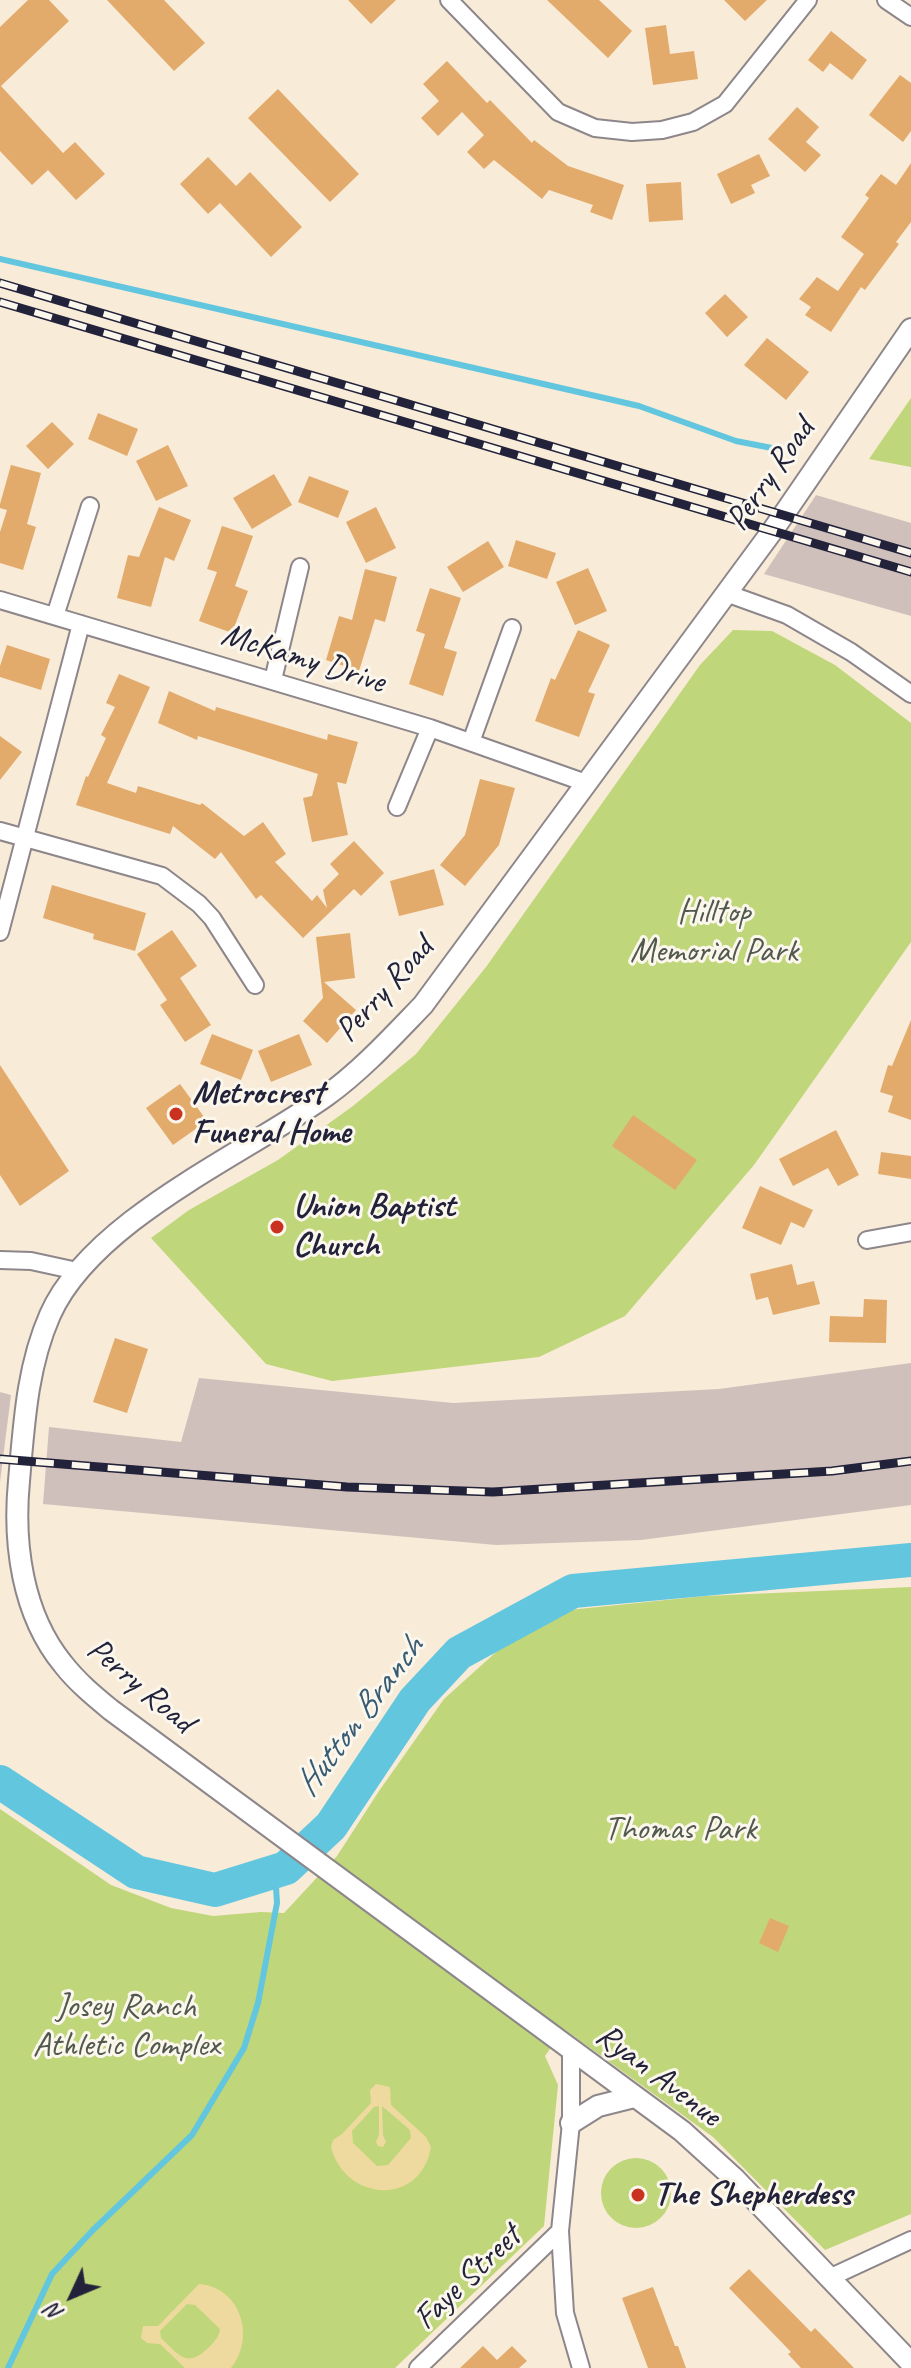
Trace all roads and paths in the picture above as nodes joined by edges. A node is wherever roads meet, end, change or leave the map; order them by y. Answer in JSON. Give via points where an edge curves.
{"nodes":[{"id":1,"x":449,"y":0,"type":"edge"},
{"id":2,"x":808,"y":0,"type":"edge"},
{"id":3,"x":886,"y":0,"type":"edge"},
{"id":4,"x":911,"y":17,"type":"edge"},
{"id":5,"x":911,"y":329,"type":"edge"},
{"id":6,"x":90,"y":506,"type":"dead end"},
{"id":7,"x":300,"y":567,"type":"dead end"},
{"id":8,"x":726,"y":593,"type":"junction"},
{"id":9,"x":0,"y":600,"type":"edge"},
{"id":10,"x":55,"y":616,"type":"junction"},
{"id":11,"x":81,"y":624,"type":"junction"},
{"id":12,"x":512,"y":628,"type":"dead end"},
{"id":13,"x":273,"y":680,"type":"junction"},
{"id":14,"x":911,"y":694,"type":"edge"},
{"id":15,"x":430,"y":728,"type":"junction"},
{"id":16,"x":471,"y":742,"type":"junction"},
{"id":17,"x":586,"y":783,"type":"junction"},
{"id":18,"x":397,"y":807,"type":"dead end"},
{"id":19,"x":0,"y":831,"type":"edge"},
{"id":20,"x":23,"y":838,"type":"junction"},
{"id":21,"x":0,"y":932,"type":"edge"},
{"id":22,"x":255,"y":985,"type":"dead end"},
{"id":23,"x":911,"y":1232,"type":"edge"},
{"id":24,"x":867,"y":1240,"type":"dead end"},
{"id":25,"x":0,"y":1260,"type":"edge"},
{"id":26,"x":77,"y":1271,"type":"junction"},
{"id":27,"x":335,"y":1875,"type":"joint"},
{"id":28,"x":571,"y":2051,"type":"junction"},
{"id":29,"x":634,"y":2097,"type":"junction"},
{"id":30,"x":571,"y":2123,"type":"junction"},
{"id":31,"x":560,"y":2231,"type":"junction"},
{"id":32,"x":911,"y":2240,"type":"edge"},
{"id":33,"x":829,"y":2278,"type":"junction"},
{"id":34,"x":911,"y":2363,"type":"edge"},
{"id":35,"x":418,"y":2368,"type":"edge"},
{"id":36,"x":581,"y":2368,"type":"edge"}],
"edges":[{"from":1,"to":2,"type":"street","via":[[558,112],[595,128],[632,132],[693,122],[725,104]]},
{"from":3,"to":4,"type":"street"},
{"from":5,"to":8,"type":"street","name":"Perry Road"},
{"from":6,"to":10,"type":"street"},
{"from":7,"to":13,"type":"street"},
{"from":8,"to":14,"type":"street","via":[[787,615]]},
{"from":8,"to":17,"type":"street","name":"Perry Road"},
{"from":9,"to":10,"type":"street","name":"McKamy Drive"},
{"from":10,"to":11,"type":"street","name":"McKamy Drive"},
{"from":11,"to":13,"type":"street","name":"McKamy Drive"},
{"from":11,"to":20,"type":"street"},
{"from":12,"to":16,"type":"street"},
{"from":13,"to":15,"type":"street","name":"McKamy Drive"},
{"from":15,"to":16,"type":"street","name":"McKamy Drive"},
{"from":15,"to":18,"type":"street"},
{"from":16,"to":17,"type":"street","name":"McKamy Drive"},
{"from":17,"to":26,"type":"street","name":"Perry Road","via":[[423,1005],[374,1056],[326,1096],[127,1223]]},
{"from":19,"to":20,"type":"street"},
{"from":20,"to":21,"type":"street"},
{"from":20,"to":22,"type":"street","via":[[162,876],[212,918]]},
{"from":23,"to":24,"type":"street"},
{"from":25,"to":26,"type":"street"},
{"from":26,"to":27,"type":"street","name":"Perry Road","via":[[50,1314],[29,1382],[17,1543],[37,1624],[61,1662],[111,1710]]},
{"from":27,"to":28,"type":"street","name":"Ryan Avenue"},
{"from":28,"to":29,"type":"street","name":"Ryan Avenue"},
{"from":28,"to":30,"type":"street"},
{"from":29,"to":30,"type":"street","via":[[598,2106]]},
{"from":29,"to":33,"type":"street","name":"Ryan Avenue","via":[[710,2154]]},
{"from":30,"to":31,"type":"street"},
{"from":31,"to":35,"type":"street","name":"Faye Street"},
{"from":31,"to":36,"type":"street","via":[[565,2313]]},
{"from":32,"to":33,"type":"street"},
{"from":33,"to":34,"type":"street","name":"Ryan Avenue"}]}
